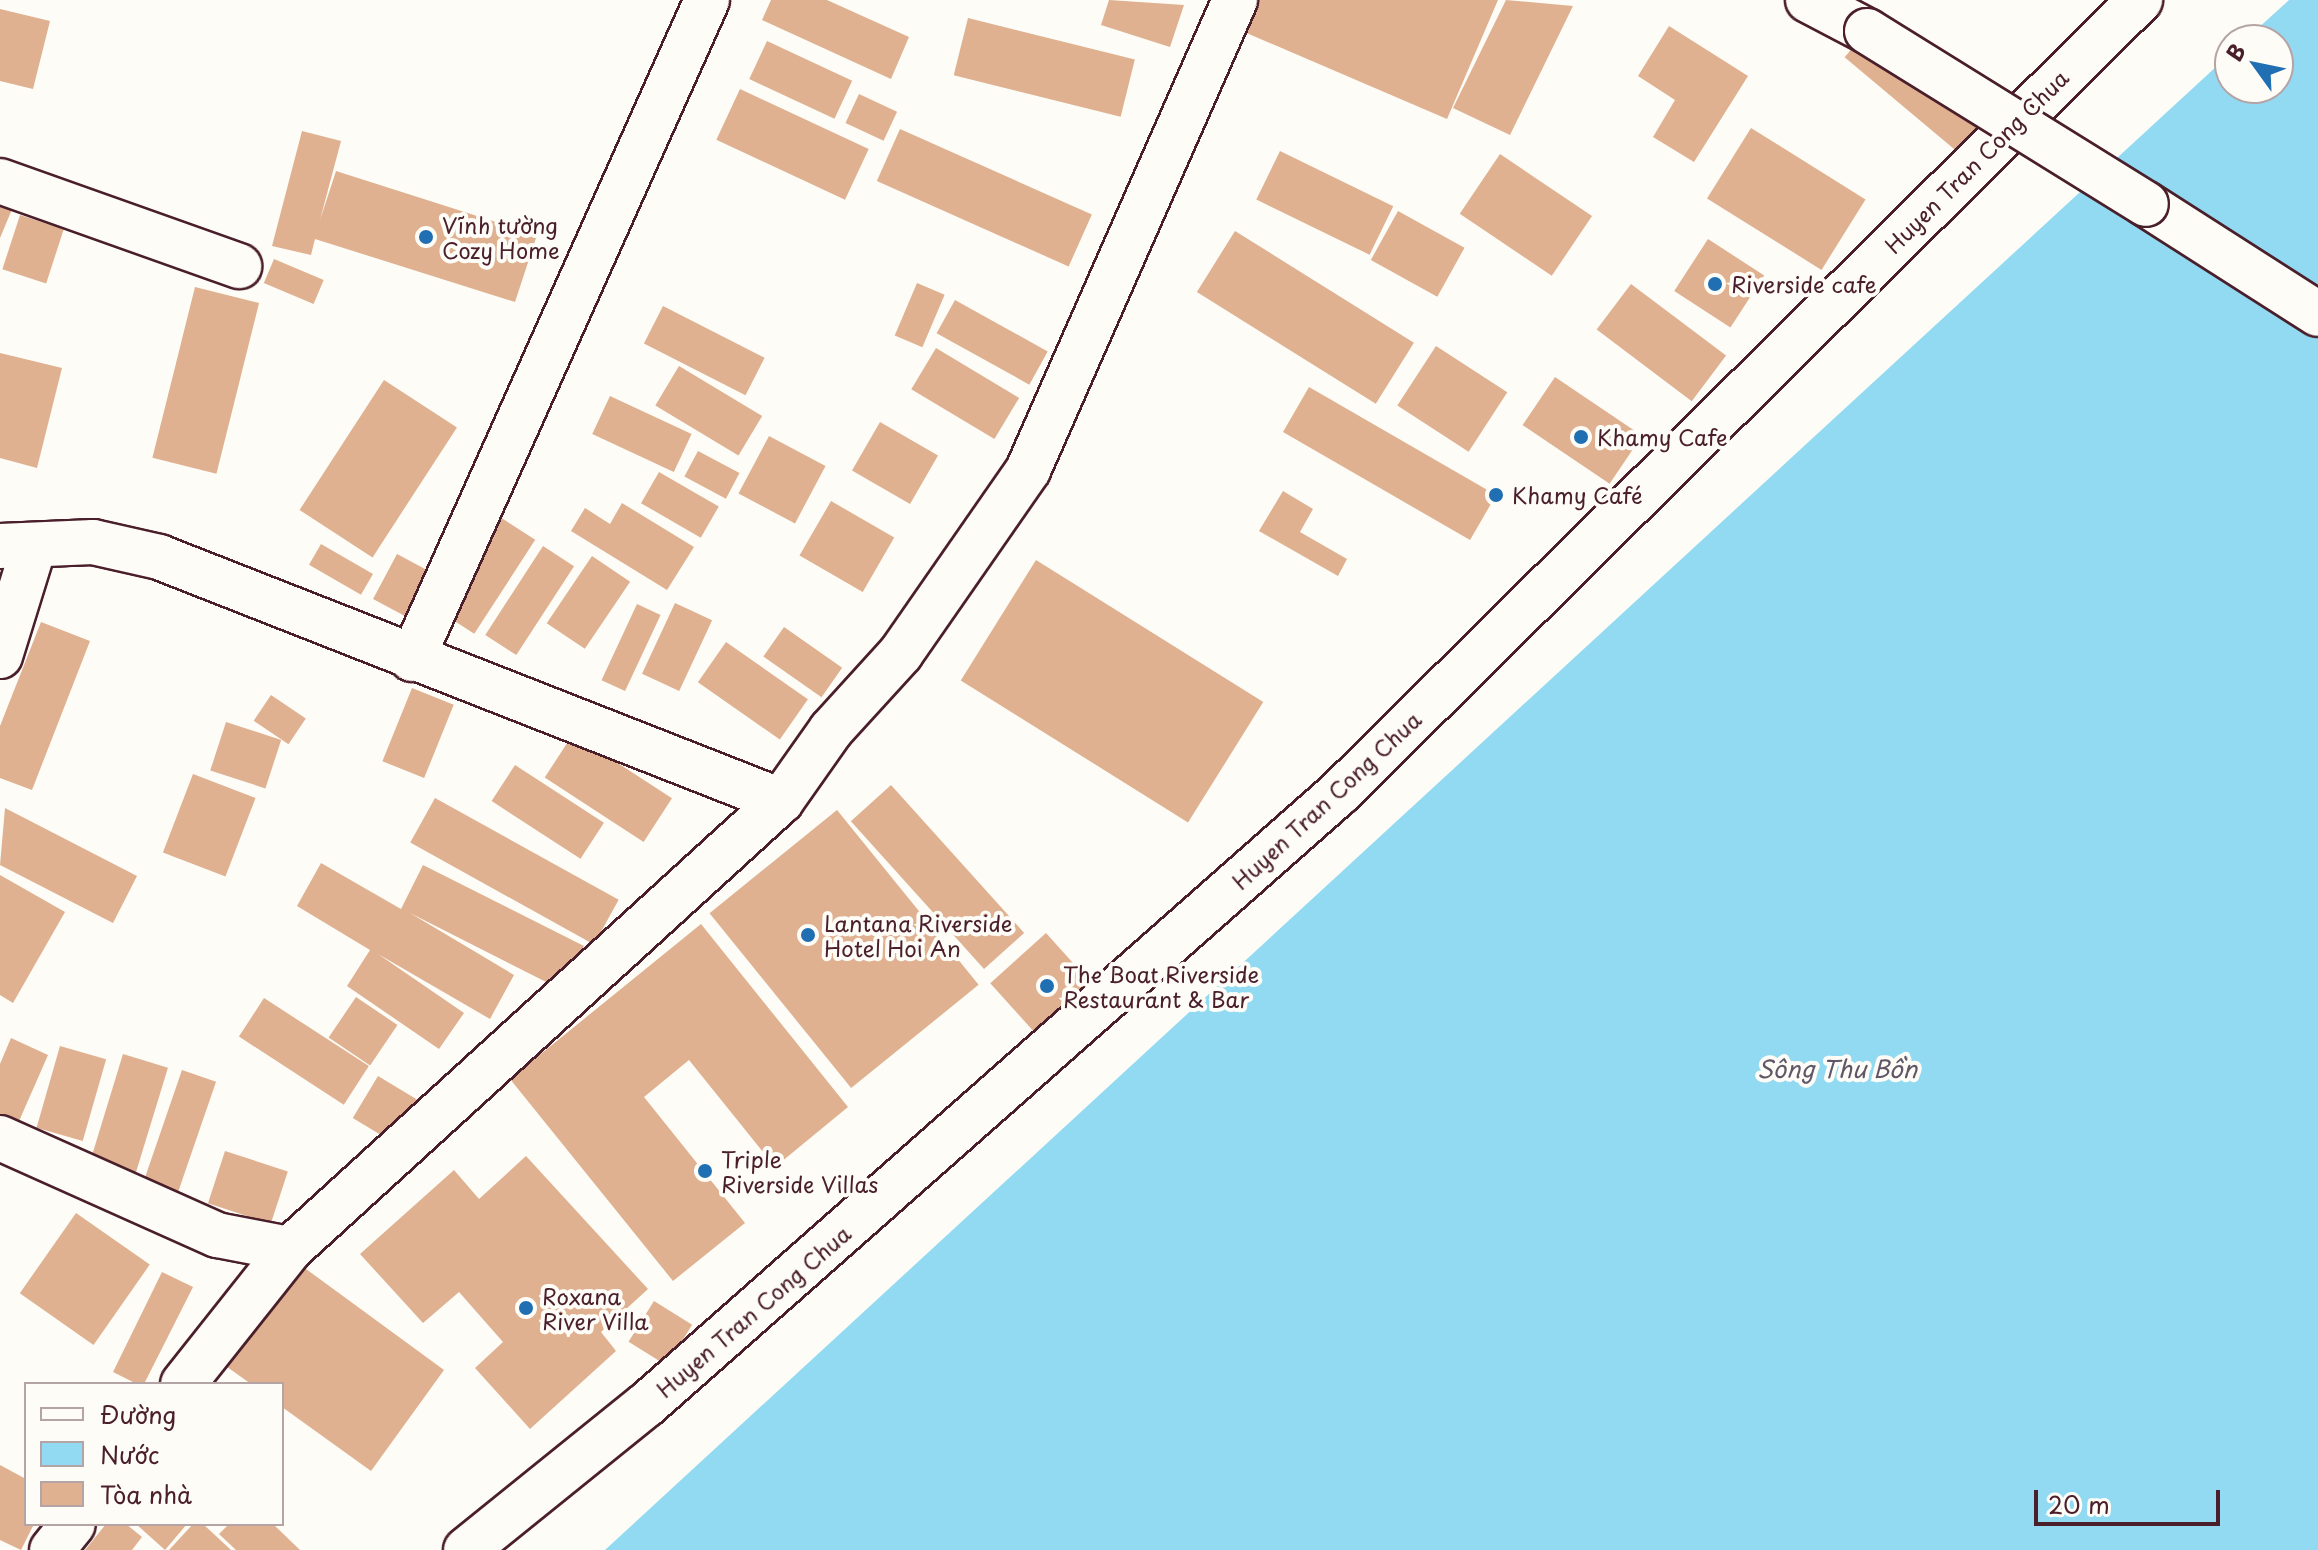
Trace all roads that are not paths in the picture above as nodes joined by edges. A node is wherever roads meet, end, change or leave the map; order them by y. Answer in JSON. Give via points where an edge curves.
{"nodes":[{"id":1,"x":707,"y":0,"type":"edge"},
{"id":2,"x":1235,"y":0,"type":"edge"},
{"id":3,"x":1808,"y":0,"type":"edge"},
{"id":4,"x":2140,"y":0,"type":"edge"},
{"id":5,"x":0,"y":181,"type":"edge"},
{"id":6,"x":239,"y":266,"type":"dead end"},
{"id":7,"x":2318,"y":314,"type":"edge"},
{"id":8,"x":17,"y":546,"type":"edge"},
{"id":9,"x":0,"y":656,"type":"edge"},
{"id":10,"x":412,"y":659,"type":"junction"},
{"id":11,"x":781,"y":801,"type":"junction"},
{"id":12,"x":0,"y":1138,"type":"edge"},
{"id":13,"x":290,"y":1249,"type":"junction"},
{"id":14,"x":185,"y":1382,"type":"edge"},
{"id":15,"x":71,"y":1526,"type":"edge"},
{"id":16,"x":52,"y":1550,"type":"edge"},
{"id":17,"x":466,"y":1550,"type":"edge"}],
"edges":[{"from":1,"to":10,"type":"street"},
{"from":2,"to":11,"type":"street","via":[[1028,470],[901,653],[831,730]]},
{"from":3,"to":7,"type":"street","bridge":true,"via":[[1867,31]]},
{"from":4,"to":17,"type":"street","name":"Huyen Tran Cong Chua","via":[[1340,792],[646,1405]]},
{"from":5,"to":6,"type":"street"},
{"from":8,"to":9,"type":"street"},
{"from":8,"to":10,"type":"street","via":[[93,542],[159,557]]},
{"from":10,"to":11,"type":"street"},
{"from":11,"to":13,"type":"street"},
{"from":12,"to":13,"type":"street","via":[[217,1235]]},
{"from":13,"to":14,"type":"street"},
{"from":15,"to":16,"type":"street"}]}
